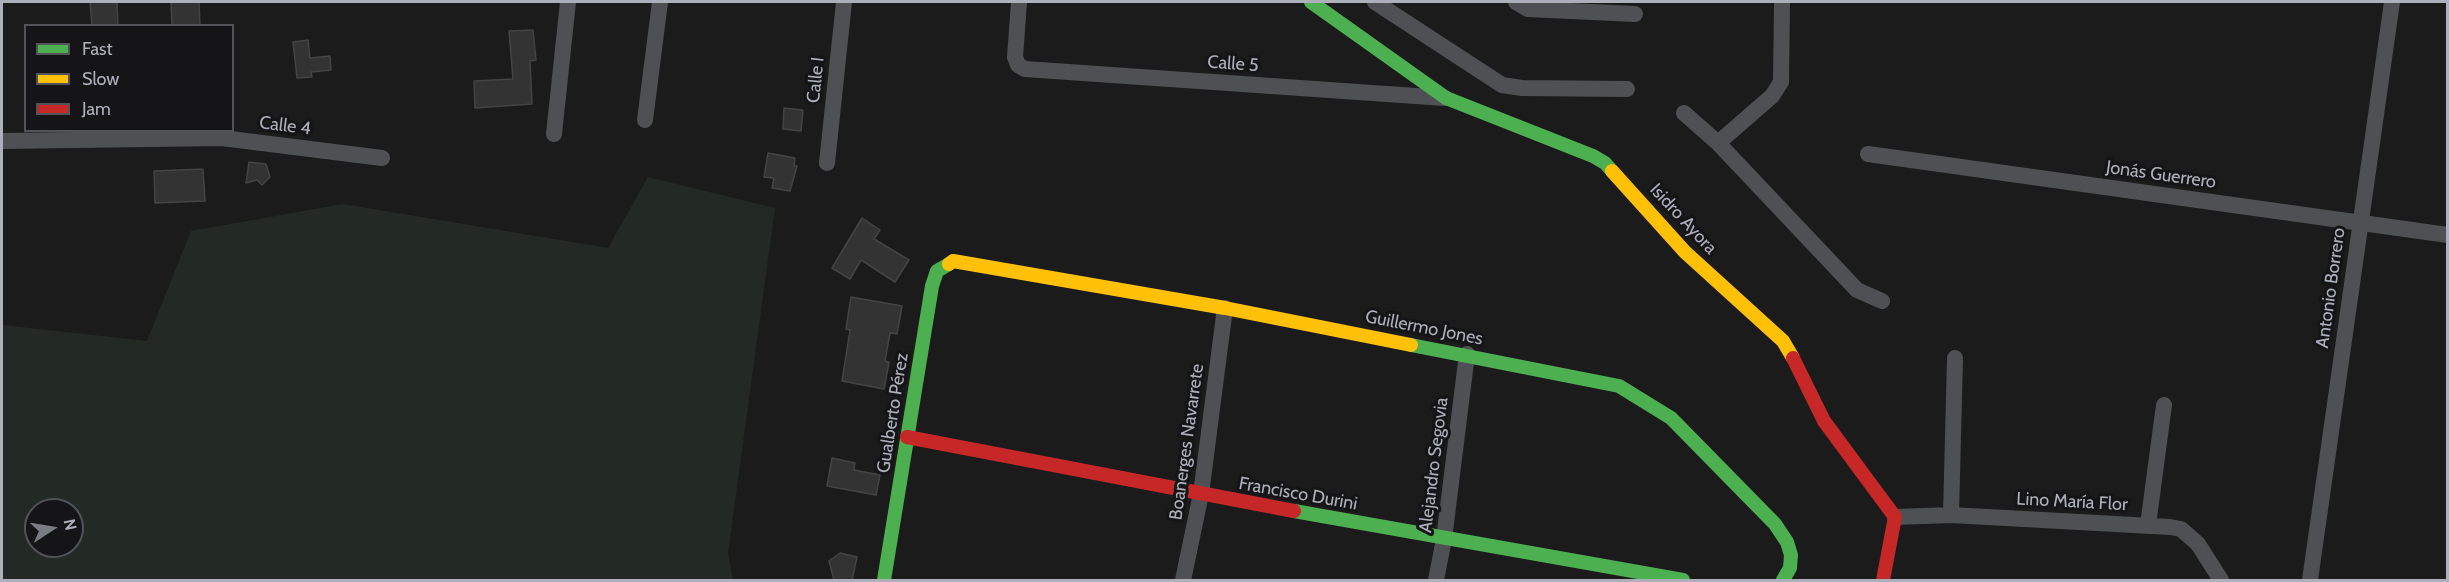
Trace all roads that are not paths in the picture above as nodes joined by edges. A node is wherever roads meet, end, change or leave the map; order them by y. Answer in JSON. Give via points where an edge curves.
{"nodes":[{"id":1,"x":567,"y":2,"type":"edge"},
{"id":2,"x":660,"y":2,"type":"edge"},
{"id":3,"x":844,"y":2,"type":"edge"},
{"id":4,"x":1019,"y":2,"type":"edge"},
{"id":5,"x":1311,"y":2,"type":"edge"},
{"id":6,"x":1376,"y":2,"type":"edge"},
{"id":7,"x":1516,"y":2,"type":"edge"},
{"id":8,"x":1782,"y":2,"type":"edge"},
{"id":9,"x":2392,"y":2,"type":"edge"},
{"id":10,"x":1635,"y":14,"type":"dead end"},
{"id":11,"x":1627,"y":89,"type":"dead end"},
{"id":12,"x":1446,"y":98,"type":"junction"},
{"id":13,"x":1684,"y":113,"type":"dead end"},
{"id":14,"x":645,"y":120,"type":"dead end"},
{"id":15,"x":554,"y":134,"type":"dead end"},
{"id":16,"x":2,"y":141,"type":"edge"},
{"id":17,"x":1718,"y":143,"type":"junction"},
{"id":18,"x":1868,"y":154,"type":"dead end"},
{"id":19,"x":382,"y":158,"type":"dead end"},
{"id":20,"x":827,"y":163,"type":"dead end"},
{"id":21,"x":2360,"y":223,"type":"junction"},
{"id":22,"x":2448,"y":235,"type":"edge"},
{"id":23,"x":953,"y":261,"type":"joint"},
{"id":24,"x":1882,"y":301,"type":"dead end"},
{"id":25,"x":1225,"y":308,"type":"junction"},
{"id":26,"x":1467,"y":354,"type":"junction"},
{"id":27,"x":1954,"y":358,"type":"dead end"},
{"id":28,"x":2164,"y":405,"type":"dead end"},
{"id":29,"x":907,"y":437,"type":"junction"},
{"id":30,"x":1201,"y":494,"type":"junction"},
{"id":31,"x":1951,"y":516,"type":"junction"},
{"id":32,"x":1895,"y":517,"type":"junction"},
{"id":33,"x":2148,"y":525,"type":"junction"},
{"id":34,"x":1444,"y":539,"type":"junction"},
{"id":35,"x":884,"y":580,"type":"edge"},
{"id":36,"x":1183,"y":580,"type":"edge"},
{"id":37,"x":1436,"y":580,"type":"edge"},
{"id":38,"x":1683,"y":580,"type":"edge"},
{"id":39,"x":1783,"y":580,"type":"edge"},
{"id":40,"x":1883,"y":580,"type":"edge"},
{"id":41,"x":2221,"y":580,"type":"edge"},
{"id":42,"x":2310,"y":580,"type":"edge"}],
"edges":[{"from":1,"to":15,"type":"street"},
{"from":2,"to":14,"type":"street"},
{"from":3,"to":20,"type":"street","name":"Calle I"},
{"from":4,"to":12,"type":"street","name":"Calle 5","via":[[1015,57],[1025,69]]},
{"from":5,"to":12,"type":"street","name":"Isidro Ayora"},
{"from":6,"to":11,"type":"street","via":[[1502,85]]},
{"from":7,"to":10,"type":"street","via":[[1528,9]]},
{"from":8,"to":17,"type":"street","via":[[1781,82],[1772,96]]},
{"from":9,"to":21,"type":"street","name":"Antonio Borrero"},
{"from":12,"to":32,"type":"street","name":"Isidro Ayora","via":[[1605,163],[1685,252],[1783,341],[1824,421]]},
{"from":13,"to":17,"type":"street"},
{"from":16,"to":19,"type":"street","name":"Calle 4","via":[[222,138]]},
{"from":17,"to":24,"type":"street","via":[[1857,290]]},
{"from":18,"to":21,"type":"street","name":"Jonás Guerrero"},
{"from":21,"to":22,"type":"street","name":"Jonás Guerrero"},
{"from":21,"to":42,"type":"street","name":"Antonio Borrero"},
{"from":23,"to":25,"type":"street","name":"Guillermo Jones"},
{"from":23,"to":29,"type":"street","name":"Gualberto Pérez","via":[[937,271],[932,286]]},
{"from":25,"to":26,"type":"street","name":"Guillermo Jones"},
{"from":25,"to":30,"type":"street","name":"Boanerges Navarrete"},
{"from":26,"to":34,"type":"street","name":"Alejandro Segovia"},
{"from":26,"to":39,"type":"street","name":"Guillermo Jones","via":[[1619,386],[1671,418],[1775,524],[1791,555],[1790,568]]},
{"from":27,"to":31,"type":"street"},
{"from":28,"to":33,"type":"street"},
{"from":29,"to":30,"type":"street","name":"Francisco Durini"},
{"from":29,"to":35,"type":"street","name":"Gualberto Pérez"},
{"from":30,"to":34,"type":"street","name":"Francisco Durini"},
{"from":30,"to":36,"type":"street","name":"Boanerges Navarrete"},
{"from":31,"to":32,"type":"street","name":"Lino María Flor"},
{"from":31,"to":33,"type":"street","name":"Lino María Flor"},
{"from":32,"to":40,"type":"street"},
{"from":33,"to":41,"type":"street","name":"Lino María Flor","via":[[2181,529],[2188,534]]},
{"from":34,"to":37,"type":"street","name":"Alejandro Segovia"},
{"from":34,"to":38,"type":"street","name":"Francisco Durini"}]}
